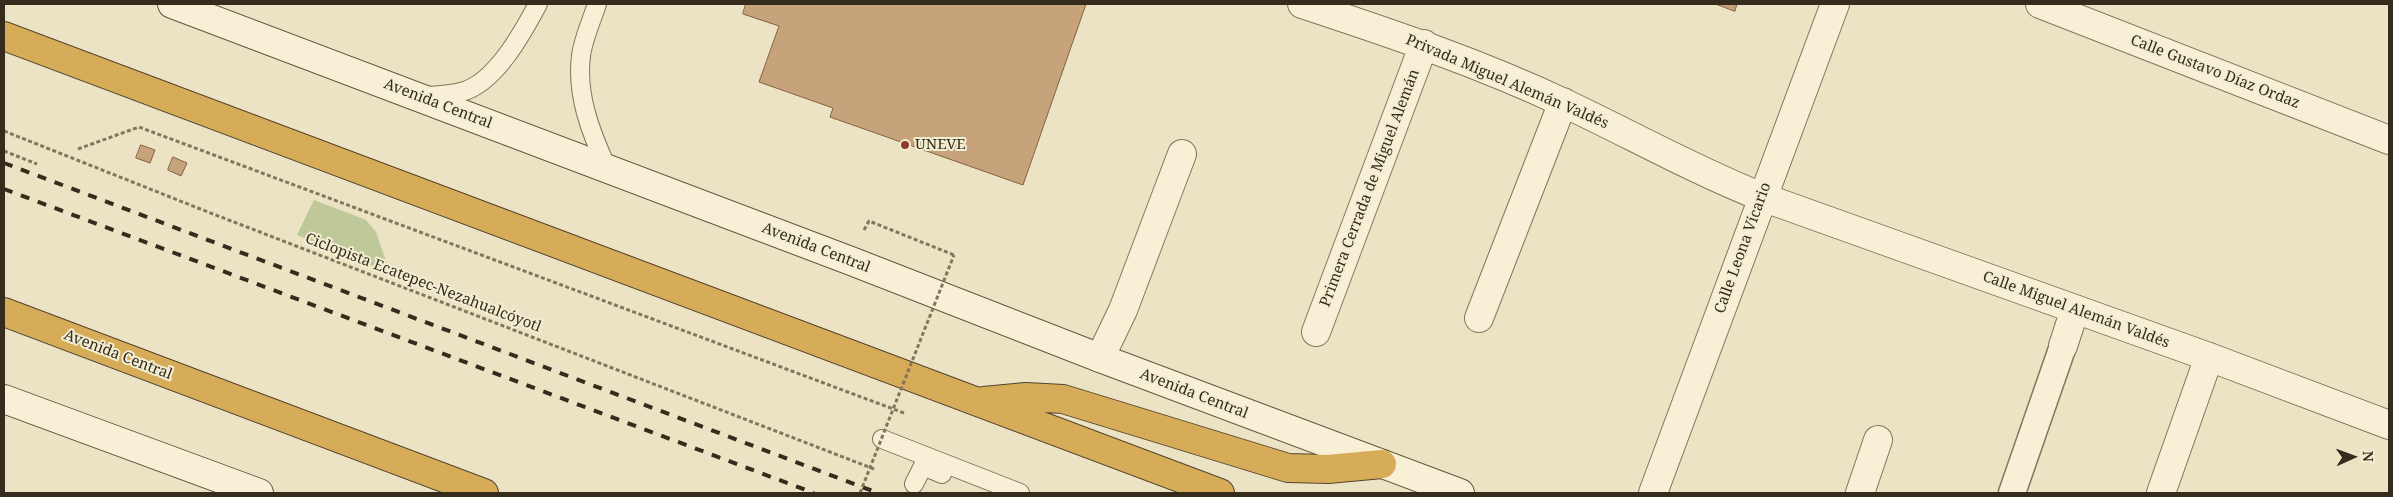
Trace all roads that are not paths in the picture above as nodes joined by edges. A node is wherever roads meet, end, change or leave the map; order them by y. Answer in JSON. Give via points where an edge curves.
{"nodes":[{"id":1,"x":172,"y":4,"type":"edge"},
{"id":2,"x":538,"y":4,"type":"edge"},
{"id":3,"x":597,"y":4,"type":"edge"},
{"id":4,"x":1302,"y":4,"type":"edge"},
{"id":5,"x":1835,"y":4,"type":"edge"},
{"id":6,"x":2040,"y":4,"type":"edge"},
{"id":7,"x":4,"y":36,"type":"edge"},
{"id":8,"x":1424,"y":44,"type":"junction"},
{"id":9,"x":416,"y":96,"type":"junction"},
{"id":10,"x":1563,"y":102,"type":"junction"},
{"id":11,"x":2389,"y":140,"type":"edge"},
{"id":12,"x":1182,"y":154,"type":"dead end"},
{"id":13,"x":607,"y":168,"type":"junction"},
{"id":14,"x":1762,"y":197,"type":"junction"},
{"id":15,"x":2075,"y":309,"type":"junction"},
{"id":16,"x":4,"y":312,"type":"edge"},
{"id":17,"x":1479,"y":318,"type":"dead end"},
{"id":18,"x":1316,"y":332,"type":"dead end"},
{"id":19,"x":2063,"y":346,"type":"joint"},
{"id":20,"x":2209,"y":357,"type":"junction"},
{"id":21,"x":1100,"y":358,"type":"junction"},
{"id":22,"x":4,"y":399,"type":"edge"},
{"id":23,"x":975,"y":401,"type":"junction"},
{"id":24,"x":2389,"y":425,"type":"edge"},
{"id":25,"x":882,"y":439,"type":"road end"},
{"id":26,"x":1878,"y":440,"type":"dead end"},
{"id":27,"x":1382,"y":464,"type":"junction"},
{"id":28,"x":914,"y":484,"type":"dead end"},
{"id":29,"x":259,"y":493,"type":"edge"},
{"id":30,"x":484,"y":493,"type":"edge"},
{"id":31,"x":991,"y":493,"type":"edge"},
{"id":32,"x":1020,"y":493,"type":"edge"},
{"id":33,"x":1220,"y":493,"type":"edge"},
{"id":34,"x":1460,"y":493,"type":"edge"},
{"id":35,"x":1653,"y":493,"type":"edge"},
{"id":36,"x":1860,"y":493,"type":"edge"},
{"id":37,"x":2012,"y":493,"type":"edge"},
{"id":38,"x":2161,"y":493,"type":"edge"}],
"edges":[{"from":1,"to":9,"type":"street","name":"Avenida Central"},
{"from":2,"to":9,"type":"lane","via":[[521,35],[494,69],[476,85],[463,92]]},
{"from":3,"to":13,"type":"lane","via":[[581,54],[580,72],[584,108]]},
{"from":4,"to":8,"type":"street","name":"Privada Miguel Alemán Valdés"},
{"from":5,"to":14,"type":"street","name":"Calle Leona Vicario"},
{"from":6,"to":11,"type":"street","name":"Calle Gustavo Díaz Ordaz"},
{"from":7,"to":23,"type":"highway"},
{"from":8,"to":10,"type":"street","name":"Privada Miguel Alemán Valdés"},
{"from":8,"to":18,"type":"street","name":"Primera Cerrada de Miguel Alemán"},
{"from":9,"to":13,"type":"street","name":"Avenida Central"},
{"from":10,"to":14,"type":"street","name":"Privada Miguel Alemán Valdés","via":[[1718,180]]},
{"from":10,"to":17,"type":"street"},
{"from":12,"to":21,"type":"street","via":[[1123,310]]},
{"from":13,"to":21,"type":"street","name":"Avenida Central"},
{"from":14,"to":15,"type":"street","name":"Calle Miguel Alemán Valdés"},
{"from":14,"to":35,"type":"street","name":"Calle Leona Vicario"},
{"from":15,"to":19,"type":"street"},
{"from":15,"to":20,"type":"street","name":"Calle Miguel Alemán Valdés"},
{"from":16,"to":30,"type":"highway","name":"Avenida Central"},
{"from":19,"to":37,"type":"street"},
{"from":20,"to":24,"type":"street","name":"Calle Miguel Alemán Valdés"},
{"from":20,"to":38,"type":"street"},
{"from":21,"to":27,"type":"street","name":"Avenida Central"},
{"from":22,"to":29,"type":"street"},
{"from":23,"to":27,"type":"highway","via":[[1026,397],[1063,399],[1288,468],[1328,469]]},
{"from":23,"to":33,"type":"highway"},
{"from":25,"to":32,"type":"lane"},
{"from":26,"to":36,"type":"street"},
{"from":27,"to":34,"type":"street","name":"Avenida Central"},
{"from":28,"to":31,"type":"lane","via":[[923,466]]}]}
